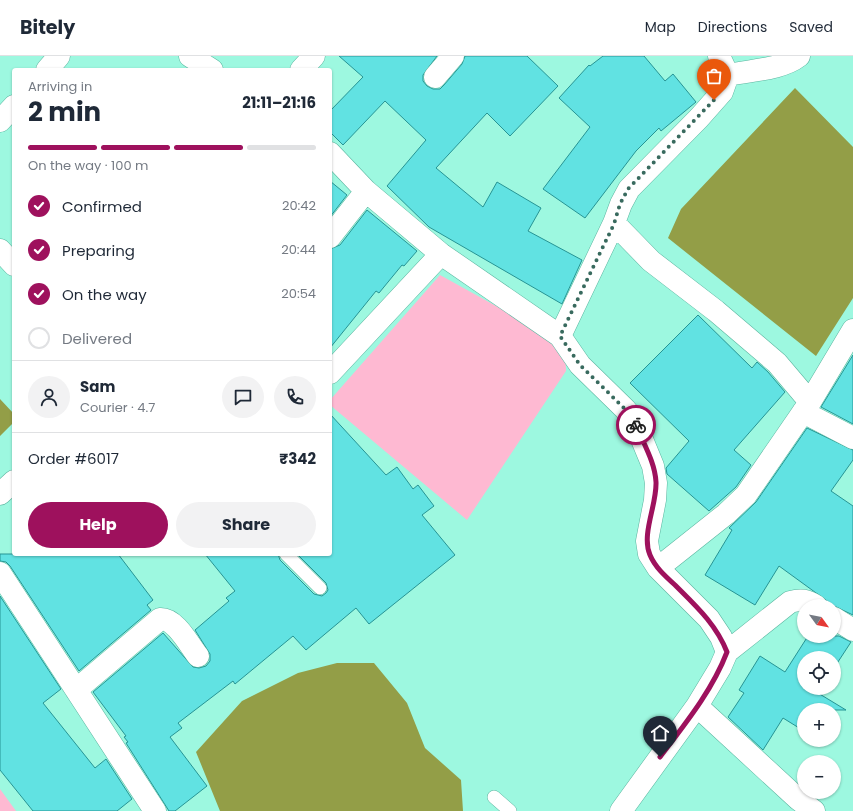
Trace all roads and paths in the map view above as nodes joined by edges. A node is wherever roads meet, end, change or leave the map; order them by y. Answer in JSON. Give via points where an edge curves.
{"nodes":[{"id":1,"x":59,"y":56,"type":"edge"},
{"id":2,"x":190,"y":56,"type":"edge"},
{"id":3,"x":314,"y":56,"type":"edge"},
{"id":4,"x":453,"y":56,"type":"edge"},
{"id":5,"x":799,"y":56,"type":"edge"},
{"id":6,"x":724,"y":65,"type":"edge"},
{"id":7,"x":49,"y":68,"type":"edge"},
{"id":8,"x":208,"y":68,"type":"edge"},
{"id":9,"x":303,"y":68,"type":"edge"},
{"id":10,"x":434,"y":77,"type":"dead end"},
{"id":11,"x":12,"y":108,"type":"edge"},
{"id":12,"x":0,"y":121,"type":"edge"},
{"id":13,"x":332,"y":155,"type":"edge"},
{"id":14,"x":366,"y":191,"type":"junction"},
{"id":15,"x":614,"y":224,"type":"junction"},
{"id":16,"x":332,"y":234,"type":"edge"},
{"id":17,"x":0,"y":250,"type":"edge"},
{"id":18,"x":441,"y":254,"type":"junction"},
{"id":19,"x":12,"y":263,"type":"edge"},
{"id":20,"x":853,"y":330,"type":"edge"},
{"id":21,"x":560,"y":336,"type":"junction"},
{"id":22,"x":332,"y":371,"type":"edge"},
{"id":23,"x":807,"y":407,"type":"junction"},
{"id":24,"x":853,"y":438,"type":"edge"},
{"id":25,"x":12,"y":483,"type":"edge"},
{"id":26,"x":0,"y":494,"type":"edge"},
{"id":27,"x":288,"y":556,"type":"edge"},
{"id":28,"x":658,"y":568,"type":"junction"},
{"id":29,"x":0,"y":573,"type":"edge"},
{"id":30,"x":320,"y":588,"type":"dead end"},
{"id":31,"x":797,"y":600,"type":"edge"},
{"id":32,"x":841,"y":622,"type":"edge"},
{"id":33,"x":853,"y":630,"type":"edge"},
{"id":34,"x":727,"y":652,"type":"junction"},
{"id":35,"x":198,"y":656,"type":"dead end"},
{"id":36,"x":76,"y":690,"type":"junction"},
{"id":37,"x":697,"y":706,"type":"junction"},
{"id":38,"x":494,"y":797,"type":"dead end"},
{"id":39,"x":155,"y":811,"type":"edge"},
{"id":40,"x":510,"y":811,"type":"edge"},
{"id":41,"x":621,"y":811,"type":"edge"},
{"id":42,"x":814,"y":811,"type":"edge"}],
"edges":[{"from":1,"to":7,"type":"street"},
{"from":2,"to":8,"type":"street"},
{"from":3,"to":9,"type":"street"},
{"from":4,"to":10,"type":"street"},
{"from":5,"to":6,"type":"street","via":[[777,65]]},
{"from":6,"to":15,"type":"street","via":[[722,92],[628,189]]},
{"from":11,"to":12,"type":"street"},
{"from":13,"to":14,"type":"street"},
{"from":14,"to":16,"type":"street"},
{"from":14,"to":18,"type":"street"},
{"from":15,"to":21,"type":"street"},
{"from":15,"to":23,"type":"street","via":[[650,261],[716,311],[777,363]]},
{"from":17,"to":19,"type":"street"},
{"from":18,"to":21,"type":"street"},
{"from":18,"to":22,"type":"street"},
{"from":20,"to":23,"type":"street"},
{"from":21,"to":28,"type":"street","via":[[580,365],[634,420],[653,466],[656,483],[647,541],[649,554]]},
{"from":23,"to":24,"type":"street"},
{"from":23,"to":28,"type":"street","via":[[746,494],[726,514]]},
{"from":25,"to":26,"type":"street"},
{"from":27,"to":30,"type":"lane"},
{"from":28,"to":34,"type":"street","via":[[709,619]]},
{"from":29,"to":36,"type":"street"},
{"from":31,"to":34,"type":"street","via":[[790,602]]},
{"from":32,"to":33,"type":"street"},
{"from":34,"to":37,"type":"street"},
{"from":35,"to":36,"type":"street","via":[[175,626],[165,619],[160,619]]},
{"from":36,"to":39,"type":"street"},
{"from":37,"to":41,"type":"street"},
{"from":37,"to":42,"type":"street"},
{"from":38,"to":40,"type":"lane"}]}
